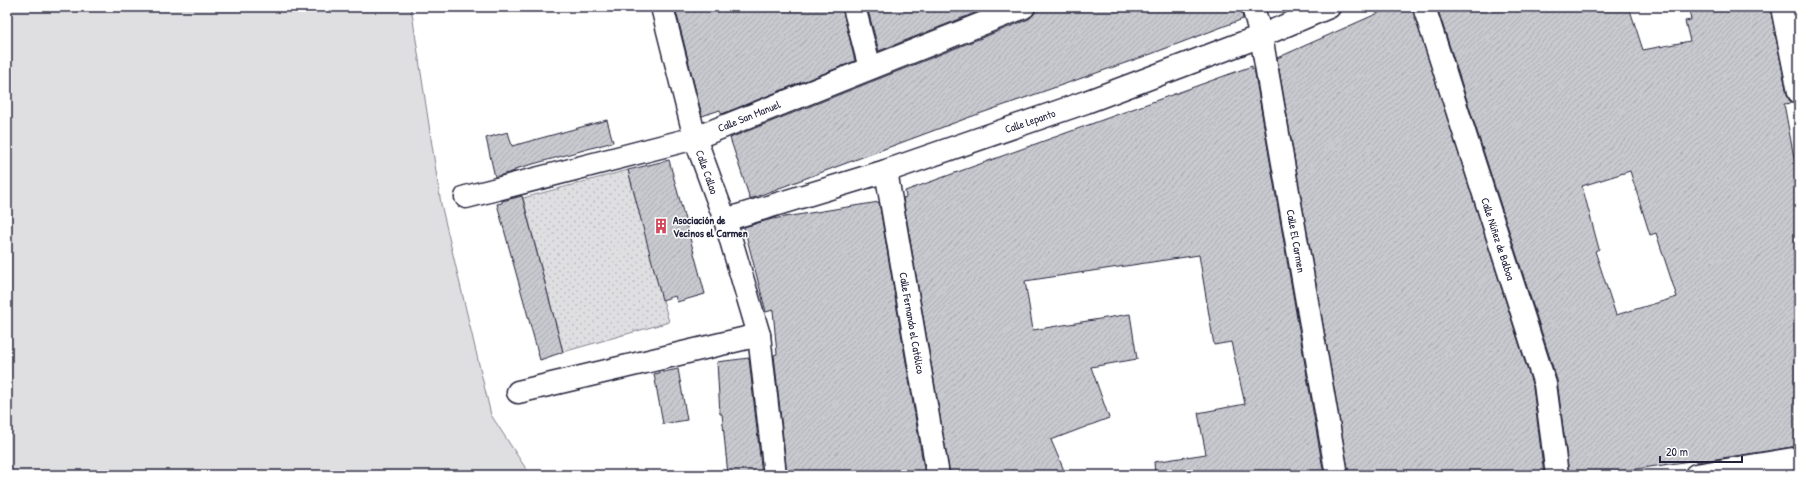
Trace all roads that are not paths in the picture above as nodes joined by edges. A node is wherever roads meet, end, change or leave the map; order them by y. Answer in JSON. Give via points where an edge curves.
{"nodes":[{"id":1,"x":662,"y":7,"type":"edge"},
{"id":2,"x":854,"y":7,"type":"edge"},
{"id":3,"x":1253,"y":7,"type":"edge"},
{"id":4,"x":1329,"y":7,"type":"edge"},
{"id":5,"x":1424,"y":7,"type":"edge"},
{"id":6,"x":1782,"y":7,"type":"edge"},
{"id":7,"x":1016,"y":9,"type":"edge"},
{"id":8,"x":1260,"y":36,"type":"junction"},
{"id":9,"x":870,"y":68,"type":"junction"},
{"id":10,"x":1799,"y":92,"type":"edge"},
{"id":11,"x":695,"y":138,"type":"junction"},
{"id":12,"x":886,"y":171,"type":"junction"},
{"id":13,"x":466,"y":197,"type":"dead end"},
{"id":14,"x":724,"y":220,"type":"junction"},
{"id":15,"x":759,"y":335,"type":"junction"},
{"id":16,"x":518,"y":392,"type":"dead end"},
{"id":17,"x":1799,"y":458,"type":"edge"},
{"id":18,"x":775,"y":475,"type":"edge"},
{"id":19,"x":938,"y":475,"type":"edge"},
{"id":20,"x":1337,"y":475,"type":"edge"},
{"id":21,"x":1557,"y":475,"type":"edge"},
{"id":22,"x":1696,"y":475,"type":"edge"}],
"edges":[{"from":1,"to":11,"type":"street","name":"Calle Callao"},
{"from":2,"to":9,"type":"street"},
{"from":3,"to":8,"type":"street","name":"Calle El Carmen"},
{"from":4,"to":8,"type":"street","name":"Calle Lepanto"},
{"from":5,"to":21,"type":"street","name":"Calle Núñez de Balboa","via":[[1545,384]]},
{"from":6,"to":10,"type":"street"},
{"from":7,"to":9,"type":"street","name":"Calle San Manuel"},
{"from":8,"to":12,"type":"street","name":"Calle Lepanto","via":[[1086,102]]},
{"from":8,"to":20,"type":"street","name":"Calle El Carmen"},
{"from":9,"to":11,"type":"street","name":"Calle San Manuel"},
{"from":11,"to":13,"type":"street","name":"Calle San Manuel"},
{"from":11,"to":14,"type":"street","name":"Calle Callao"},
{"from":12,"to":14,"type":"street","name":"Calle Lepanto"},
{"from":12,"to":19,"type":"street","name":"Calle Fernando el Católico"},
{"from":14,"to":15,"type":"street","name":"Calle Callao"},
{"from":15,"to":16,"type":"street"},
{"from":15,"to":18,"type":"street","name":"Calle Callao"},
{"from":17,"to":22,"type":"street"}]}
